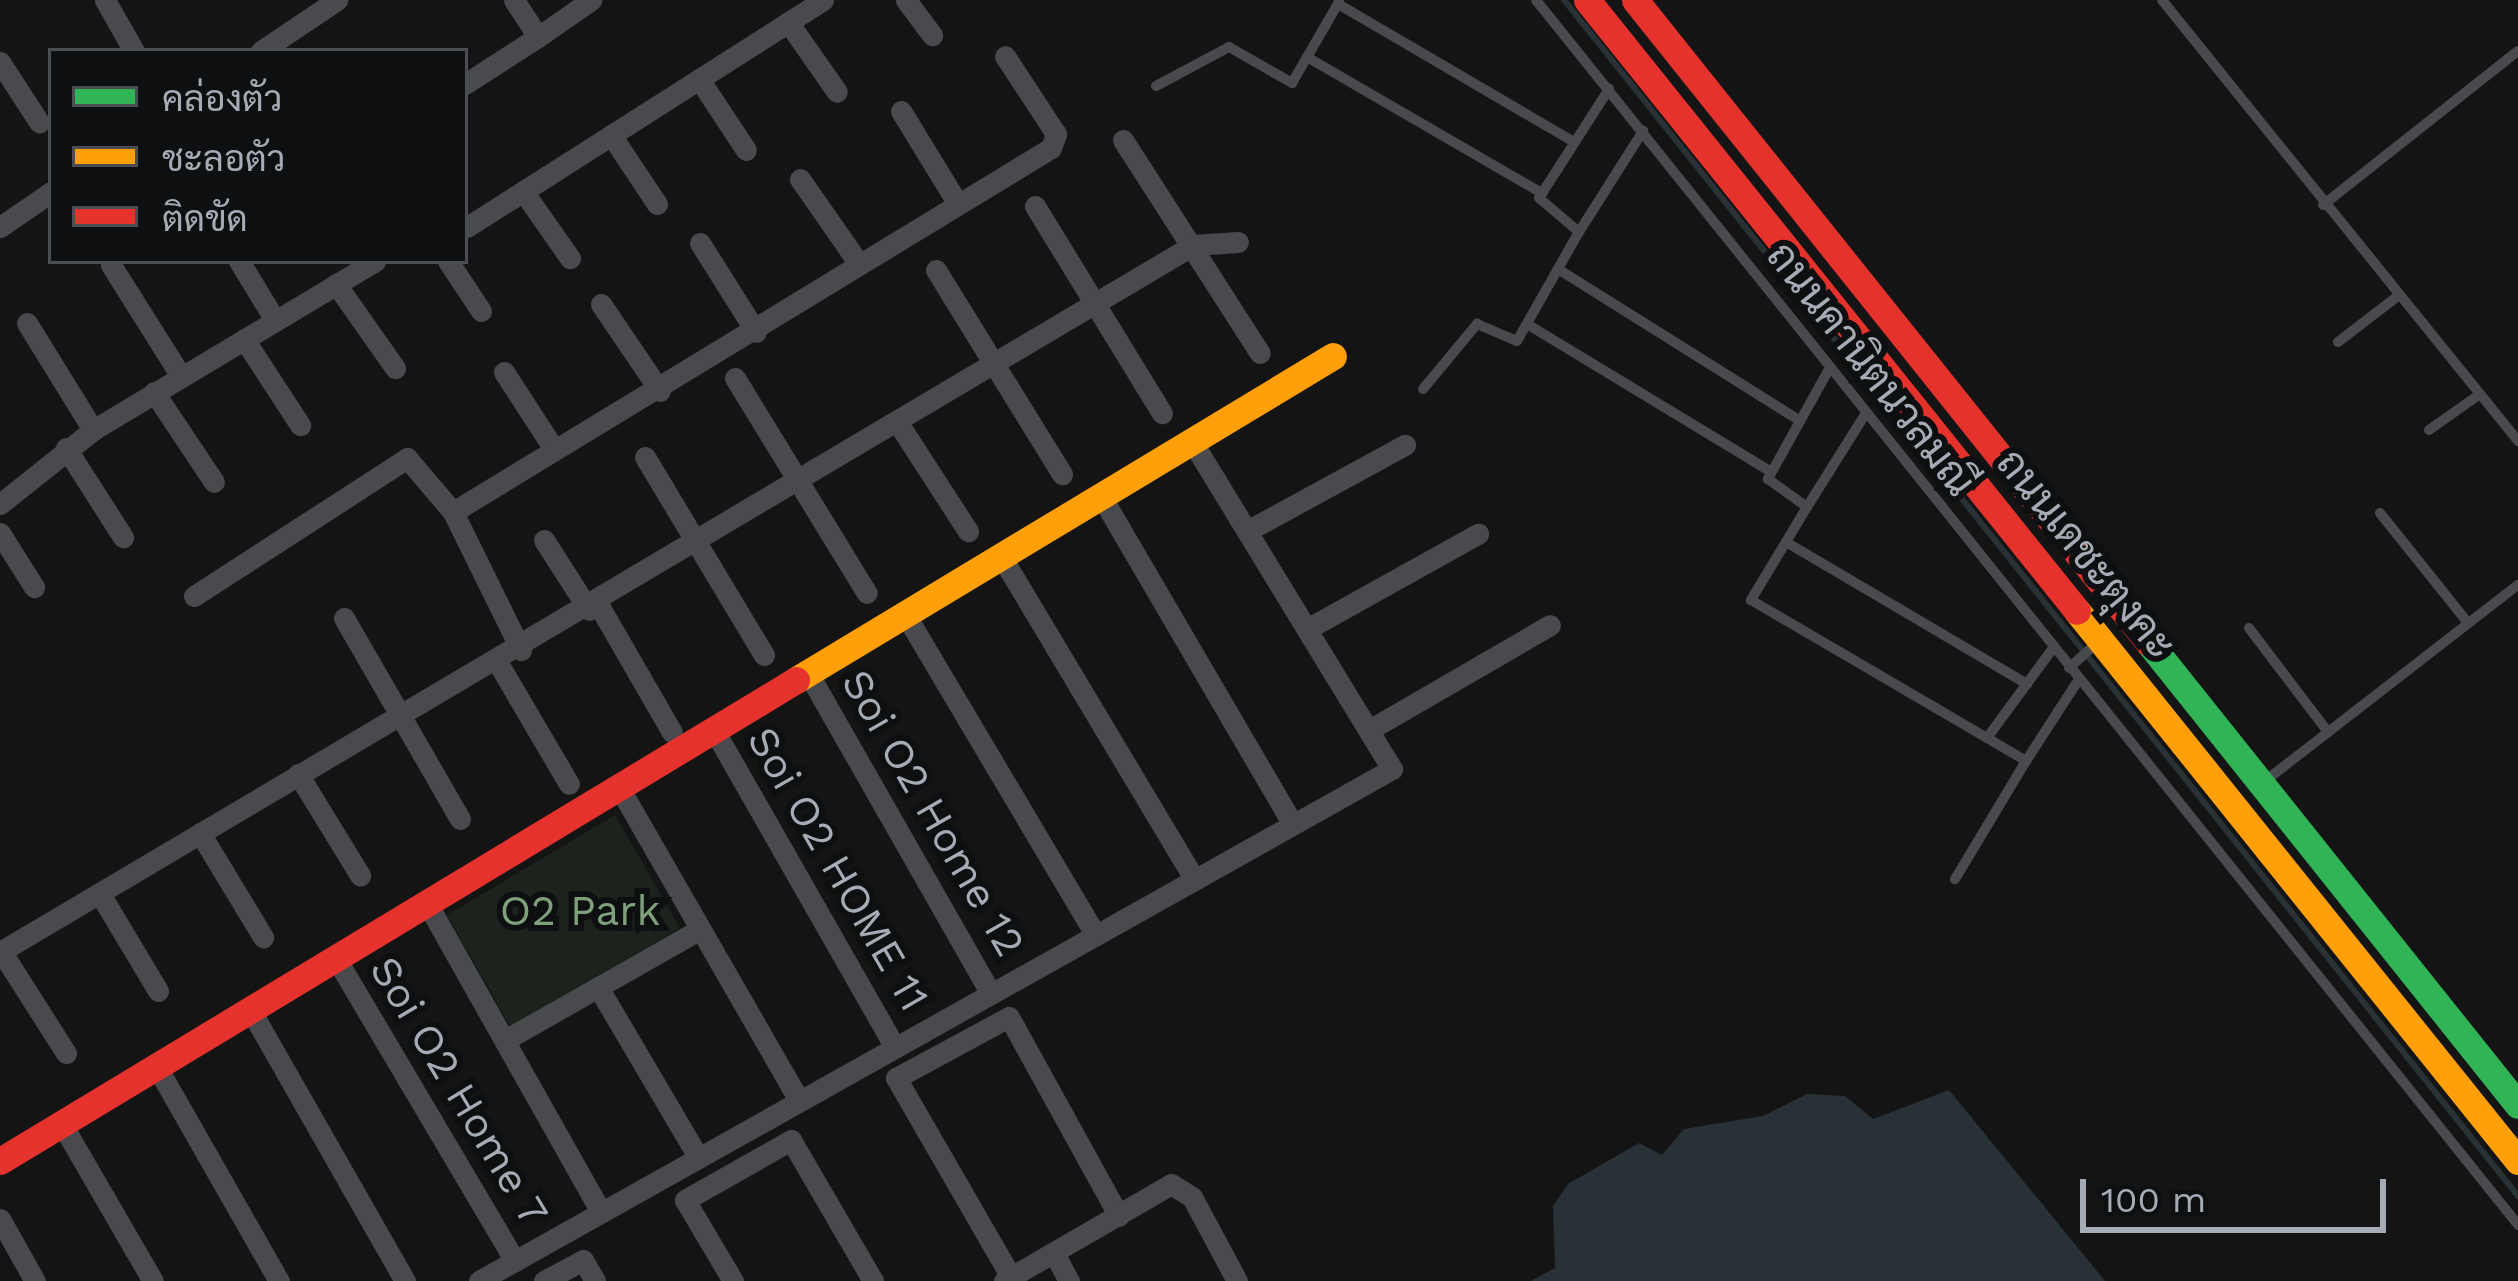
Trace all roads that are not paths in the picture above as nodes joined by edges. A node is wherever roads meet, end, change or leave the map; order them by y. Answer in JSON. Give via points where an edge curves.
{"nodes":[{"id":1,"x":105,"y":0,"type":"edge"},
{"id":2,"x":338,"y":0,"type":"edge"},
{"id":3,"x":514,"y":0,"type":"edge"},
{"id":4,"x":591,"y":0,"type":"edge"},
{"id":5,"x":824,"y":0,"type":"edge"},
{"id":6,"x":906,"y":0,"type":"edge"},
{"id":7,"x":1536,"y":0,"type":"edge"},
{"id":8,"x":1587,"y":0,"type":"edge"},
{"id":9,"x":1635,"y":0,"type":"edge"},
{"id":10,"x":2162,"y":0,"type":"edge"},
{"id":11,"x":1339,"y":2,"type":"edge"},
{"id":12,"x":788,"y":22,"type":"junction"},
{"id":13,"x":932,"y":35,"type":"dead end"},
{"id":14,"x":538,"y":37,"type":"junction"},
{"id":15,"x":132,"y":48,"type":"edge"},
{"id":16,"x":266,"y":48,"type":"edge"},
{"id":17,"x":2518,"y":51,"type":"edge"},
{"id":18,"x":1005,"y":56,"type":"dead end"},
{"id":19,"x":1307,"y":57,"type":"junction"},
{"id":20,"x":0,"y":62,"type":"edge"},
{"id":21,"x":699,"y":79,"type":"junction"},
{"id":22,"x":468,"y":82,"type":"edge"},
{"id":23,"x":1156,"y":86,"type":"dead end"},
{"id":24,"x":1609,"y":89,"type":"junction"},
{"id":25,"x":837,"y":92,"type":"dead end"},
{"id":26,"x":1710,"y":94,"type":"junction"},
{"id":27,"x":901,"y":110,"type":"dead end"},
{"id":28,"x":1681,"y":117,"type":"junction"},
{"id":29,"x":39,"y":122,"type":"dead end"},
{"id":30,"x":1643,"y":131,"type":"junction"},
{"id":31,"x":611,"y":135,"type":"junction"},
{"id":32,"x":1123,"y":140,"type":"dead end"},
{"id":33,"x":1574,"y":142,"type":"junction"},
{"id":34,"x":746,"y":150,"type":"dead end"},
{"id":35,"x":800,"y":179,"type":"dead end"},
{"id":36,"x":523,"y":191,"type":"junction"},
{"id":37,"x":1542,"y":193,"type":"junction"},
{"id":38,"x":48,"y":194,"type":"edge"},
{"id":39,"x":657,"y":204,"type":"dead end"},
{"id":40,"x":958,"y":204,"type":"junction"},
{"id":41,"x":2323,"y":205,"type":"junction"},
{"id":42,"x":1034,"y":206,"type":"dead end"},
{"id":43,"x":468,"y":222,"type":"edge"},
{"id":44,"x":0,"y":226,"type":"edge"},
{"id":45,"x":1579,"y":232,"type":"junction"},
{"id":46,"x":1238,"y":242,"type":"dead end"},
{"id":47,"x":700,"y":243,"type":"dead end"},
{"id":48,"x":1193,"y":245,"type":"junction"},
{"id":49,"x":570,"y":258,"type":"dead end"},
{"id":50,"x":241,"y":264,"type":"edge"},
{"id":51,"x":365,"y":264,"type":"edge"},
{"id":52,"x":450,"y":264,"type":"edge"},
{"id":53,"x":860,"y":264,"type":"junction"},
{"id":54,"x":111,"y":265,"type":"dead end"},
{"id":55,"x":1558,"y":269,"type":"junction"},
{"id":56,"x":937,"y":270,"type":"dead end"},
{"id":57,"x":336,"y":284,"type":"junction"},
{"id":58,"x":2398,"y":296,"type":"junction"},
{"id":59,"x":601,"y":304,"type":"dead end"},
{"id":60,"x":1093,"y":305,"type":"junction"},
{"id":61,"x":481,"y":311,"type":"dead end"},
{"id":62,"x":275,"y":320,"type":"junction"},
{"id":63,"x":28,"y":323,"type":"dead end"},
{"id":64,"x":1527,"y":324,"type":"junction"},
{"id":65,"x":756,"y":332,"type":"junction"},
{"id":66,"x":244,"y":339,"type":"junction"},
{"id":67,"x":2338,"y":342,"type":"dead end"},
{"id":68,"x":1260,"y":352,"type":"dead end"},
{"id":69,"x":1333,"y":356,"type":"dead end"},
{"id":70,"x":993,"y":366,"type":"junction"},
{"id":71,"x":394,"y":368,"type":"dead end"},
{"id":72,"x":1828,"y":371,"type":"junction"},
{"id":73,"x":504,"y":372,"type":"dead end"},
{"id":74,"x":181,"y":376,"type":"junction"},
{"id":75,"x":735,"y":378,"type":"dead end"},
{"id":76,"x":1423,"y":388,"type":"dead end"},
{"id":77,"x":660,"y":391,"type":"junction"},
{"id":78,"x":154,"y":392,"type":"junction"},
{"id":79,"x":2480,"y":394,"type":"junction"},
{"id":80,"x":1162,"y":413,"type":"dead end"},
{"id":81,"x":1864,"y":416,"type":"junction"},
{"id":82,"x":1800,"y":422,"type":"junction"},
{"id":83,"x":898,"y":423,"type":"junction"},
{"id":84,"x":300,"y":425,"type":"dead end"},
{"id":85,"x":93,"y":430,"type":"junction"},
{"id":86,"x":2429,"y":430,"type":"dead end"},
{"id":87,"x":1192,"y":441,"type":"junction"},
{"id":88,"x":2518,"y":441,"type":"edge"},
{"id":89,"x":1405,"y":446,"type":"dead end"},
{"id":90,"x":66,"y":448,"type":"junction"},
{"id":91,"x":554,"y":449,"type":"junction"},
{"id":92,"x":645,"y":457,"type":"dead end"},
{"id":93,"x":1770,"y":472,"type":"junction"},
{"id":94,"x":1062,"y":474,"type":"dead end"},
{"id":95,"x":214,"y":482,"type":"dead end"},
{"id":96,"x":797,"y":484,"type":"junction"},
{"id":97,"x":3,"y":491,"type":"edge"},
{"id":98,"x":1102,"y":496,"type":"junction"},
{"id":99,"x":1807,"y":507,"type":"junction"},
{"id":100,"x":453,"y":512,"type":"junction"},
{"id":101,"x":2380,"y":513,"type":"dead end"},
{"id":102,"x":968,"y":531,"type":"dead end"},
{"id":103,"x":1247,"y":531,"type":"junction"},
{"id":104,"x":0,"y":533,"type":"edge"},
{"id":105,"x":1478,"y":534,"type":"dead end"},
{"id":106,"x":123,"y":537,"type":"dead end"},
{"id":107,"x":544,"y":540,"type":"dead end"},
{"id":108,"x":1786,"y":542,"type":"junction"},
{"id":109,"x":694,"y":546,"type":"junction"},
{"id":110,"x":1001,"y":556,"type":"junction"},
{"id":111,"x":2518,"y":585,"type":"edge"},
{"id":112,"x":34,"y":587,"type":"dead end"},
{"id":113,"x":866,"y":593,"type":"dead end"},
{"id":114,"x":194,"y":596,"type":"dead end"},
{"id":115,"x":594,"y":607,"type":"junction"},
{"id":116,"x":905,"y":614,"type":"junction"},
{"id":117,"x":344,"y":619,"type":"dead end"},
{"id":118,"x":2468,"y":623,"type":"junction"},
{"id":119,"x":1550,"y":625,"type":"dead end"},
{"id":120,"x":2249,"y":628,"type":"dead end"},
{"id":121,"x":1307,"y":629,"type":"junction"},
{"id":122,"x":2097,"y":643,"type":"junction"},
{"id":123,"x":2053,"y":648,"type":"junction"},
{"id":124,"x":521,"y":650,"type":"junction"},
{"id":125,"x":764,"y":655,"type":"dead end"},
{"id":126,"x":498,"y":663,"type":"junction"},
{"id":127,"x":2072,"y":664,"type":"junction"},
{"id":128,"x":808,"y":673,"type":"junction"},
{"id":129,"x":2079,"y":679,"type":"junction"},
{"id":130,"x":2026,"y":684,"type":"junction"},
{"id":131,"x":401,"y":716,"type":"junction"},
{"id":132,"x":714,"y":730,"type":"junction"},
{"id":133,"x":1369,"y":730,"type":"junction"},
{"id":134,"x":672,"y":732,"type":"dead end"},
{"id":135,"x":2327,"y":733,"type":"junction"},
{"id":136,"x":1987,"y":739,"type":"junction"},
{"id":137,"x":2026,"y":761,"type":"junction"},
{"id":138,"x":298,"y":774,"type":"junction"},
{"id":139,"x":569,"y":784,"type":"dead end"},
{"id":140,"x":2261,"y":784,"type":"junction"},
{"id":141,"x":620,"y":789,"type":"junction"},
{"id":142,"x":2233,"y":806,"type":"junction"},
{"id":143,"x":460,"y":819,"type":"dead end"},
{"id":144,"x":1293,"y":824,"type":"junction"},
{"id":145,"x":200,"y":833,"type":"junction"},
{"id":146,"x":360,"y":875,"type":"dead end"},
{"id":147,"x":1194,"y":879,"type":"junction"},
{"id":148,"x":1955,"y":879,"type":"dead end"},
{"id":149,"x":100,"y":893,"type":"junction"},
{"id":150,"x":428,"y":905,"type":"junction"},
{"id":151,"x":700,"y":929,"type":"junction"},
{"id":152,"x":1095,"y":934,"type":"junction"},
{"id":153,"x":263,"y":937,"type":"dead end"},
{"id":154,"x":1,"y":952,"type":"edge"},
{"id":155,"x":337,"y":960,"type":"junction"},
{"id":156,"x":598,"y":987,"type":"junction"},
{"id":157,"x":158,"y":991,"type":"dead end"},
{"id":158,"x":990,"y":992,"type":"junction"},
{"id":159,"x":251,"y":1011,"type":"junction"},
{"id":160,"x":506,"y":1040,"type":"junction"},
{"id":161,"x":894,"y":1046,"type":"junction"},
{"id":162,"x":65,"y":1053,"type":"dead end"},
{"id":163,"x":158,"y":1069,"type":"junction"},
{"id":164,"x":799,"y":1100,"type":"junction"},
{"id":165,"x":2518,"y":1105,"type":"edge"},
{"id":166,"x":63,"y":1126,"type":"junction"},
{"id":167,"x":698,"y":1157,"type":"junction"},
{"id":168,"x":0,"y":1161,"type":"edge"},
{"id":169,"x":2518,"y":1161,"type":"edge"},
{"id":170,"x":601,"y":1212,"type":"junction"},
{"id":171,"x":1119,"y":1216,"type":"junction"},
{"id":172,"x":0,"y":1219,"type":"edge"},
{"id":173,"x":2518,"y":1225,"type":"edge"},
{"id":174,"x":1054,"y":1253,"type":"junction"},
{"id":175,"x":515,"y":1261,"type":"junction"},
{"id":176,"x":1007,"y":1279,"type":"edge"},
{"id":177,"x":35,"y":1281,"type":"edge"},
{"id":178,"x":153,"y":1281,"type":"edge"},
{"id":179,"x":279,"y":1281,"type":"edge"},
{"id":180,"x":405,"y":1281,"type":"edge"},
{"id":181,"x":479,"y":1281,"type":"edge"},
{"id":182,"x":544,"y":1281,"type":"edge"},
{"id":183,"x":595,"y":1281,"type":"edge"},
{"id":184,"x":733,"y":1281,"type":"edge"},
{"id":185,"x":873,"y":1281,"type":"edge"},
{"id":186,"x":1069,"y":1281,"type":"edge"},
{"id":187,"x":1237,"y":1281,"type":"edge"}],
"edges":[{"from":1,"to":15,"type":"street"},
{"from":2,"to":16,"type":"street"},
{"from":3,"to":14,"type":"street"},
{"from":4,"to":14,"type":"street"},
{"from":5,"to":12,"type":"street"},
{"from":6,"to":13,"type":"street"},
{"from":7,"to":24,"type":"lane","name":"ถนนคานิตนวลมณี"},
{"from":8,"to":28,"type":"street","name":"ถนนเดชะตุงคะ"},
{"from":9,"to":26,"type":"street","name":"ถนนเดชะตุงคะ"},
{"from":10,"to":41,"type":"lane"},
{"from":11,"to":19,"type":"lane"},
{"from":11,"to":33,"type":"lane"},
{"from":12,"to":21,"type":"street"},
{"from":12,"to":25,"type":"street"},
{"from":14,"to":22,"type":"street"},
{"from":17,"to":41,"type":"lane"},
{"from":18,"to":40,"type":"street","via":[[1055,141]]},
{"from":19,"to":23,"type":"lane","via":[[1292,83],[1228,47]]},
{"from":19,"to":37,"type":"lane"},
{"from":20,"to":29,"type":"street"},
{"from":21,"to":31,"type":"street"},
{"from":21,"to":34,"type":"street"},
{"from":24,"to":30,"type":"lane","name":"ถนนคานิตนวลมณี"},
{"from":24,"to":33,"type":"lane"},
{"from":26,"to":28,"type":"street"},
{"from":26,"to":140,"type":"street","name":"ถนนเดชะตุงคะ"},
{"from":27,"to":40,"type":"street"},
{"from":28,"to":122,"type":"street","name":"ถนนเดชะตุงคะ"},
{"from":30,"to":45,"type":"lane"},
{"from":30,"to":72,"type":"lane","name":"ถนนคานิตนวลมณี"},
{"from":31,"to":36,"type":"street"},
{"from":31,"to":39,"type":"street"},
{"from":32,"to":48,"type":"street"},
{"from":33,"to":37,"type":"lane"},
{"from":35,"to":53,"type":"street"},
{"from":36,"to":43,"type":"street"},
{"from":36,"to":49,"type":"street"},
{"from":37,"to":45,"type":"lane"},
{"from":38,"to":44,"type":"street"},
{"from":40,"to":53,"type":"street"},
{"from":41,"to":58,"type":"lane"},
{"from":42,"to":60,"type":"street"},
{"from":45,"to":55,"type":"lane"},
{"from":46,"to":48,"type":"street"},
{"from":47,"to":65,"type":"street"},
{"from":48,"to":60,"type":"street"},
{"from":48,"to":68,"type":"street"},
{"from":50,"to":62,"type":"street"},
{"from":51,"to":57,"type":"street"},
{"from":52,"to":61,"type":"street"},
{"from":53,"to":65,"type":"street"},
{"from":54,"to":74,"type":"street"},
{"from":55,"to":64,"type":"lane"},
{"from":55,"to":82,"type":"lane"},
{"from":56,"to":70,"type":"street"},
{"from":57,"to":62,"type":"street"},
{"from":57,"to":71,"type":"street"},
{"from":58,"to":67,"type":"lane"},
{"from":58,"to":79,"type":"lane"},
{"from":59,"to":77,"type":"street"},
{"from":60,"to":70,"type":"street"},
{"from":60,"to":80,"type":"street"},
{"from":62,"to":66,"type":"street"},
{"from":63,"to":85,"type":"street"},
{"from":64,"to":76,"type":"lane","via":[[1517,341],[1477,324]]},
{"from":64,"to":93,"type":"lane"},
{"from":65,"to":77,"type":"street"},
{"from":66,"to":74,"type":"street"},
{"from":66,"to":84,"type":"street"},
{"from":69,"to":87,"type":"street"},
{"from":70,"to":83,"type":"street"},
{"from":70,"to":94,"type":"street"},
{"from":72,"to":81,"type":"lane","name":"ถนนคานิตนวลมณี"},
{"from":72,"to":82,"type":"lane"},
{"from":73,"to":91,"type":"street"},
{"from":74,"to":78,"type":"street"},
{"from":75,"to":96,"type":"street"},
{"from":77,"to":91,"type":"street"},
{"from":78,"to":85,"type":"street"},
{"from":78,"to":95,"type":"street"},
{"from":79,"to":86,"type":"lane"},
{"from":79,"to":88,"type":"lane"},
{"from":81,"to":99,"type":"lane"},
{"from":81,"to":123,"type":"lane","name":"ถนนคานิตนวลมณี"},
{"from":82,"to":93,"type":"lane"},
{"from":83,"to":96,"type":"street"},
{"from":83,"to":102,"type":"street"},
{"from":85,"to":90,"type":"street"},
{"from":87,"to":98,"type":"street"},
{"from":87,"to":103,"type":"street"},
{"from":89,"to":103,"type":"street"},
{"from":90,"to":97,"type":"street"},
{"from":90,"to":106,"type":"street"},
{"from":91,"to":100,"type":"street"},
{"from":92,"to":109,"type":"street"},
{"from":93,"to":99,"type":"lane"},
{"from":96,"to":109,"type":"street"},
{"from":96,"to":113,"type":"street"},
{"from":98,"to":110,"type":"street"},
{"from":98,"to":144,"type":"street"},
{"from":99,"to":108,"type":"lane"},
{"from":100,"to":114,"type":"street","via":[[407,458]]},
{"from":100,"to":124,"type":"street"},
{"from":101,"to":118,"type":"lane"},
{"from":103,"to":121,"type":"street"},
{"from":104,"to":112,"type":"street"},
{"from":105,"to":121,"type":"street"},
{"from":107,"to":115,"type":"street"},
{"from":108,"to":130,"type":"lane"},
{"from":108,"to":136,"type":"lane","via":[[1751,600]]},
{"from":109,"to":115,"type":"street"},
{"from":109,"to":125,"type":"street"},
{"from":110,"to":116,"type":"street"},
{"from":110,"to":147,"type":"street"},
{"from":111,"to":118,"type":"lane"},
{"from":115,"to":124,"type":"street"},
{"from":115,"to":134,"type":"street"},
{"from":116,"to":128,"type":"street"},
{"from":116,"to":152,"type":"street"},
{"from":117,"to":131,"type":"street"},
{"from":118,"to":135,"type":"lane"},
{"from":119,"to":133,"type":"street"},
{"from":120,"to":135,"type":"lane"},
{"from":121,"to":133,"type":"street"},
{"from":122,"to":127,"type":"lane"},
{"from":122,"to":142,"type":"street","name":"ถนนเดชะตุงคะ"},
{"from":123,"to":127,"type":"lane","name":"ถนนคานิตนวลมณี"},
{"from":123,"to":130,"type":"lane"},
{"from":124,"to":126,"type":"street"},
{"from":126,"to":131,"type":"street"},
{"from":126,"to":139,"type":"street"},
{"from":127,"to":129,"type":"lane","name":"ถนนคานิตนวลมณี"},
{"from":128,"to":132,"type":"street"},
{"from":128,"to":158,"type":"street","name":"Soi O2 Home 12"},
{"from":129,"to":137,"type":"lane"},
{"from":129,"to":173,"type":"lane","name":"ถนนคานิตนวลมณี"},
{"from":130,"to":136,"type":"lane"},
{"from":131,"to":138,"type":"street"},
{"from":131,"to":143,"type":"street"},
{"from":132,"to":141,"type":"street"},
{"from":132,"to":161,"type":"street","name":"Soi O2 HOME 11"},
{"from":133,"to":144,"type":"street","via":[[1392,769]]},
{"from":135,"to":140,"type":"lane"},
{"from":136,"to":137,"type":"lane"},
{"from":137,"to":148,"type":"lane"},
{"from":138,"to":145,"type":"street"},
{"from":138,"to":146,"type":"street"},
{"from":140,"to":142,"type":"street"},
{"from":140,"to":165,"type":"street","name":"ถนนเดชะตุงคะ"},
{"from":141,"to":150,"type":"street"},
{"from":141,"to":151,"type":"street"},
{"from":142,"to":169,"type":"street","name":"ถนนเดชะตุงคะ"},
{"from":144,"to":147,"type":"street"},
{"from":145,"to":149,"type":"street"},
{"from":145,"to":153,"type":"street"},
{"from":147,"to":152,"type":"street"},
{"from":149,"to":154,"type":"street"},
{"from":149,"to":157,"type":"street"},
{"from":150,"to":155,"type":"street"},
{"from":150,"to":160,"type":"street"},
{"from":151,"to":156,"type":"street"},
{"from":151,"to":164,"type":"street"},
{"from":152,"to":158,"type":"street"},
{"from":154,"to":162,"type":"street"},
{"from":155,"to":159,"type":"street"},
{"from":155,"to":175,"type":"street","name":"Soi O2 Home 7"},
{"from":156,"to":160,"type":"street"},
{"from":156,"to":167,"type":"street"},
{"from":158,"to":161,"type":"street"},
{"from":159,"to":163,"type":"street"},
{"from":159,"to":180,"type":"street"},
{"from":160,"to":170,"type":"street"},
{"from":161,"to":164,"type":"street"},
{"from":163,"to":166,"type":"street"},
{"from":163,"to":179,"type":"street"},
{"from":164,"to":167,"type":"street"},
{"from":166,"to":168,"type":"street"},
{"from":166,"to":178,"type":"street"},
{"from":167,"to":170,"type":"street"},
{"from":170,"to":175,"type":"street"},
{"from":171,"to":174,"type":"street"},
{"from":171,"to":176,"type":"street","via":[[1009,1017],[896,1078]]},
{"from":171,"to":187,"type":"street","via":[[1183,1186]]},
{"from":172,"to":177,"type":"street"},
{"from":174,"to":176,"type":"street"},
{"from":174,"to":186,"type":"street"},
{"from":175,"to":181,"type":"street"},
{"from":182,"to":183,"type":"street","via":[[583,1260]]},
{"from":184,"to":185,"type":"street","via":[[685,1200],[791,1140]]}]}
